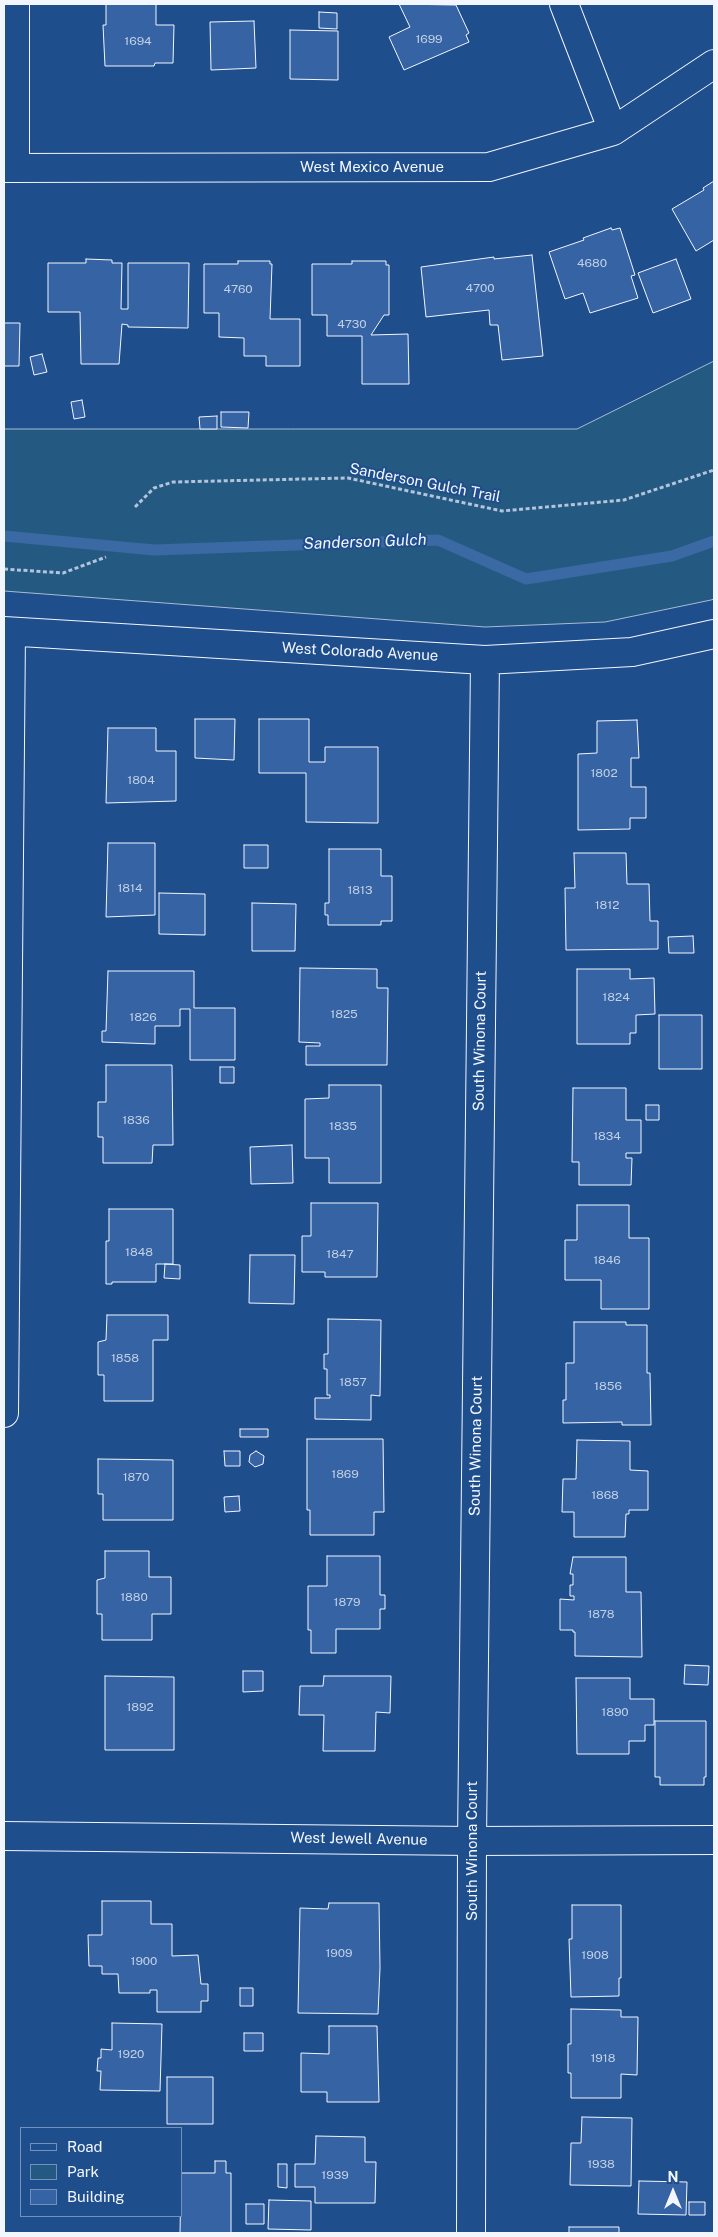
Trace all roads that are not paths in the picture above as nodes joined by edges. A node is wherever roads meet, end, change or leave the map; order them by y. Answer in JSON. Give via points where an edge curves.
{"nodes":[{"id":1,"x":15,"y":4,"type":"edge"},
{"id":2,"x":564,"y":4,"type":"edge"},
{"id":3,"x":714,"y":64,"type":"edge"},
{"id":4,"x":613,"y":131,"type":"junction"},
{"id":5,"x":9,"y":168,"type":"edge"},
{"id":6,"x":7,"y":632,"type":"edge"},
{"id":7,"x":714,"y":634,"type":"edge"},
{"id":8,"x":485,"y":660,"type":"junction"},
{"id":9,"x":4,"y":1413,"type":"edge"},
{"id":10,"x":4,"y":1836,"type":"edge"},
{"id":11,"x":714,"y":1840,"type":"edge"},
{"id":12,"x":472,"y":1841,"type":"junction"},
{"id":13,"x":471,"y":2233,"type":"edge"}],
"edges":[{"from":1,"to":5,"type":"street"},
{"from":2,"to":4,"type":"street"},
{"from":3,"to":4,"type":"street","name":"West Mexico Avenue"},
{"from":4,"to":5,"type":"street","name":"West Mexico Avenue","via":[[489,167]]},
{"from":6,"to":8,"type":"street","name":"West Colorado Avenue"},
{"from":6,"to":9,"type":"street"},
{"from":7,"to":8,"type":"street","name":"West Colorado Avenue","via":[[632,652]]},
{"from":8,"to":12,"type":"street","name":"South Winona Court"},
{"from":10,"to":12,"type":"street","name":"West Jewell Avenue"},
{"from":11,"to":12,"type":"street","name":"West Jewell Avenue"},
{"from":12,"to":13,"type":"street","name":"South Winona Court"}]}
